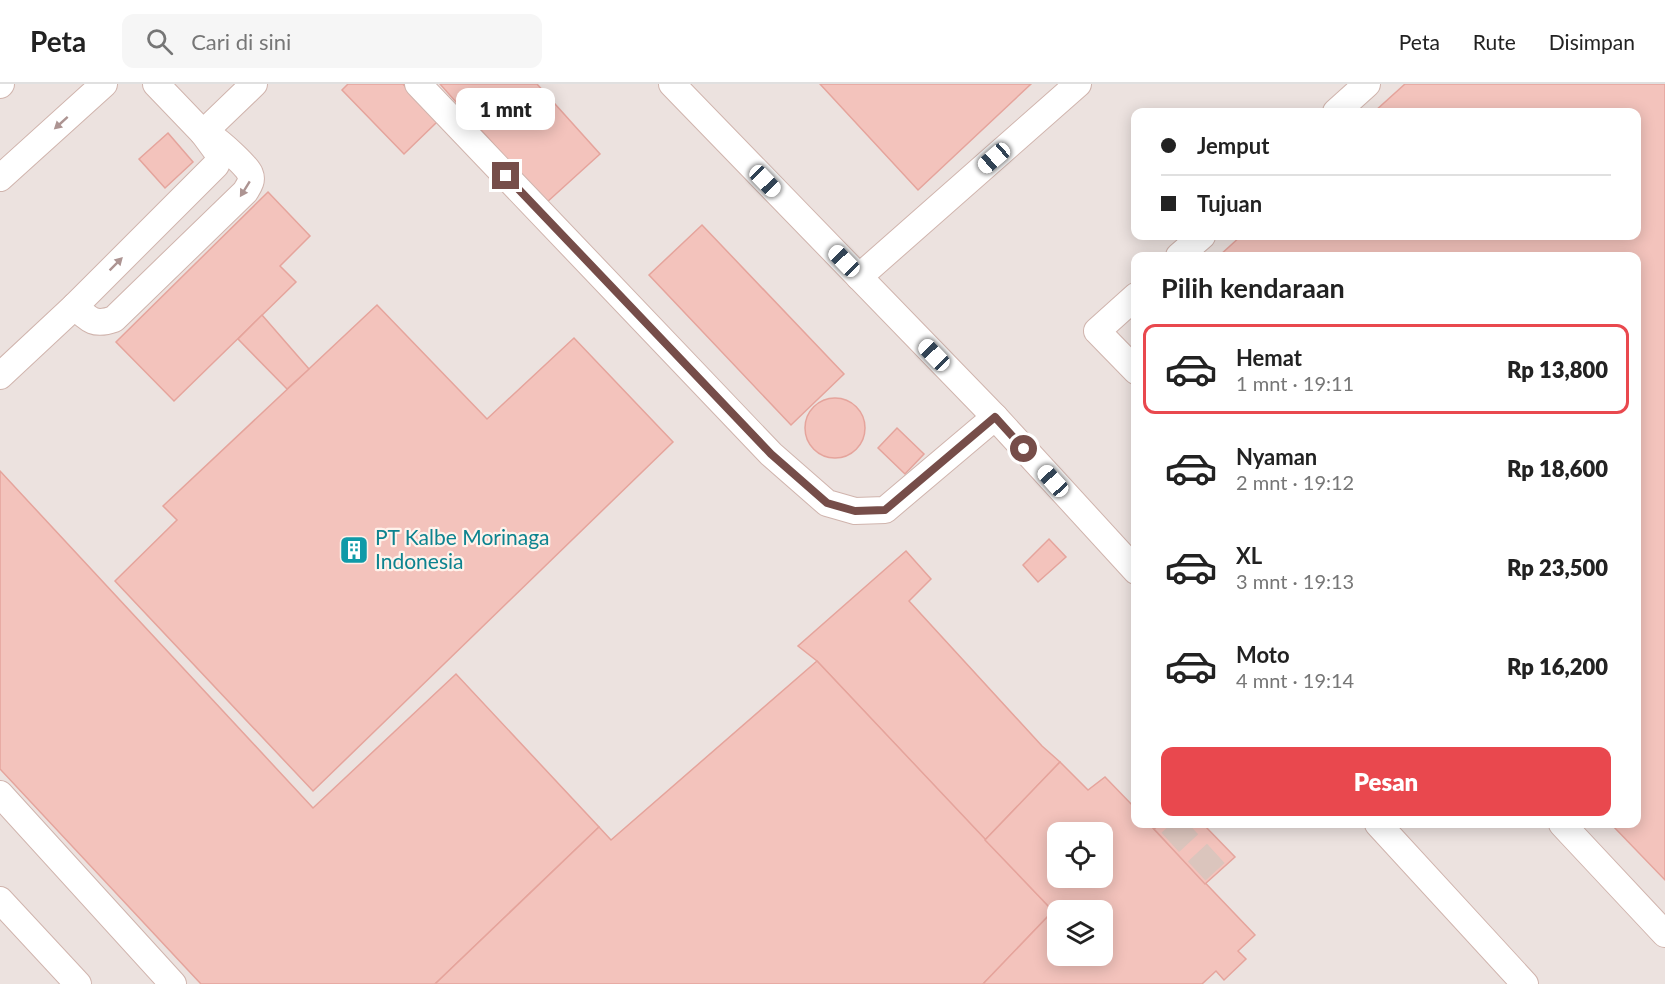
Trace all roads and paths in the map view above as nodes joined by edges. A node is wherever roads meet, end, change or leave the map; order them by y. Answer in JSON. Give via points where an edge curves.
{"nodes":[{"id":1,"x":105,"y":84,"type":"edge"},
{"id":2,"x":156,"y":84,"type":"edge"},
{"id":3,"x":254,"y":84,"type":"edge"},
{"id":4,"x":418,"y":84,"type":"edge"},
{"id":5,"x":672,"y":84,"type":"edge"},
{"id":6,"x":1078,"y":84,"type":"edge"},
{"id":7,"x":1367,"y":84,"type":"edge"},
{"id":8,"x":1340,"y":108,"type":"edge"},
{"id":9,"x":203,"y":133,"type":"junction"},
{"id":10,"x":0,"y":178,"type":"edge"},
{"id":11,"x":1197,"y":240,"type":"edge"},
{"id":12,"x":1184,"y":252,"type":"edge"},
{"id":13,"x":859,"y":277,"type":"junction"},
{"id":14,"x":1131,"y":301,"type":"edge"},
{"id":15,"x":75,"y":306,"type":"junction"},
{"id":16,"x":1131,"y":366,"type":"edge"},
{"id":17,"x":0,"y":376,"type":"edge"},
{"id":18,"x":995,"y":417,"type":"junction"},
{"id":19,"x":1131,"y":566,"type":"edge"},
{"id":20,"x":0,"y":794,"type":"edge"},
{"id":21,"x":1382,"y":828,"type":"edge"},
{"id":22,"x":1566,"y":828,"type":"edge"},
{"id":23,"x":0,"y":900,"type":"edge"},
{"id":24,"x":1665,"y":934,"type":"edge"},
{"id":25,"x":78,"y":984,"type":"edge"},
{"id":26,"x":173,"y":984,"type":"edge"},
{"id":27,"x":1525,"y":984,"type":"edge"}],
"edges":[{"from":1,"to":10,"type":"street","one_way":true},
{"from":2,"to":9,"type":"street"},
{"from":3,"to":9,"type":"street"},
{"from":4,"to":18,"type":"street","via":[[771,454],[827,503],[855,511],[885,510]]},
{"from":5,"to":13,"type":"street"},
{"from":6,"to":13,"type":"street"},
{"from":7,"to":8,"type":"street"},
{"from":15,"to":9,"type":"street","one_way":true,"via":[[216,165],[219,156]]},
{"from":9,"to":15,"type":"street","one_way":true,"via":[[222,143],[250,174],[251,182],[245,192],[114,320],[98,323]]},
{"from":11,"to":12,"type":"street"},
{"from":13,"to":18,"type":"street"},
{"from":14,"to":16,"type":"street","via":[[1097,332]]},
{"from":15,"to":17,"type":"street"},
{"from":18,"to":19,"type":"street"},
{"from":20,"to":26,"type":"street"},
{"from":21,"to":27,"type":"street"},
{"from":22,"to":24,"type":"street"},
{"from":23,"to":25,"type":"street"}]}
